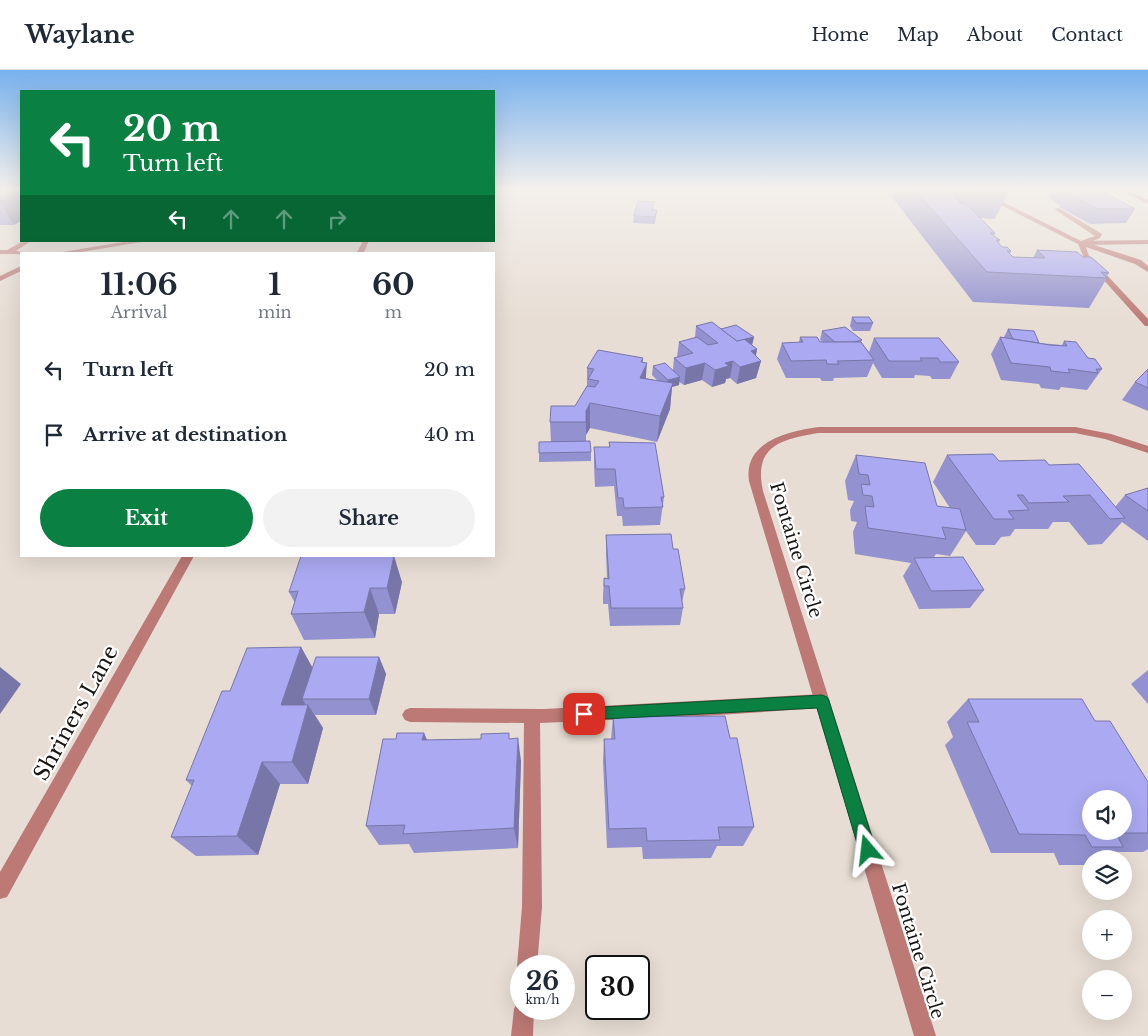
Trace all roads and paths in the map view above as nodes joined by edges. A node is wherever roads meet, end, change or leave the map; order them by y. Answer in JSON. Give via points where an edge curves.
{"nodes":[{"id":1,"x":1061,"y":233,"type":"edge"},
{"id":2,"x":1097,"y":233,"type":"edge"},
{"id":3,"x":26,"y":242,"type":"edge"},
{"id":4,"x":121,"y":242,"type":"edge"},
{"id":5,"x":139,"y":242,"type":"edge"},
{"id":6,"x":1148,"y":242,"type":"edge"},
{"id":7,"x":1081,"y":243,"type":"junction"},
{"id":8,"x":115,"y":246,"type":"junction"},
{"id":9,"x":0,"y":252,"type":"edge"},
{"id":10,"x":9,"y":252,"type":"junction"},
{"id":11,"x":68,"y":252,"type":"edge"},
{"id":12,"x":20,"y":253,"type":"edge"},
{"id":13,"x":20,"y":269,"type":"edge"},
{"id":14,"x":1148,"y":270,"type":"edge"},
{"id":15,"x":0,"y":279,"type":"edge"},
{"id":16,"x":1148,"y":324,"type":"edge"},
{"id":17,"x":1148,"y":450,"type":"edge"},
{"id":18,"x":187,"y":557,"type":"edge"},
{"id":19,"x":822,"y":701,"type":"junction"},
{"id":20,"x":410,"y":715,"type":"dead end"},
{"id":21,"x":532,"y":715,"type":"junction"},
{"id":22,"x":0,"y":890,"type":"edge"},
{"id":23,"x":529,"y":955,"type":"edge"},
{"id":24,"x":523,"y":1020,"type":"edge"},
{"id":25,"x":522,"y":1036,"type":"edge"},
{"id":26,"x":925,"y":1036,"type":"edge"}],
"edges":[{"from":1,"to":7,"type":"street"},
{"from":2,"to":7,"type":"street","via":[[1098,237]]},
{"from":3,"to":10,"type":"street"},
{"from":4,"to":8,"type":"street"},
{"from":5,"to":8,"type":"street"},
{"from":6,"to":7,"type":"street"},
{"from":7,"to":14,"type":"street","via":[[1138,262]]},
{"from":7,"to":16,"type":"street","via":[[1086,257]]},
{"from":8,"to":11,"type":"street"},
{"from":9,"to":10,"type":"street"},
{"from":10,"to":12,"type":"street"},
{"from":13,"to":15,"type":"street"},
{"from":17,"to":19,"type":"street","name":"Fontaine Circle","via":[[1090,432],[1048,429],[819,430],[780,440],[768,447],[758,456],[754,471],[757,491]]},
{"from":18,"to":22,"type":"street","name":"Shriners Lane"},
{"from":19,"to":21,"type":"street"},
{"from":19,"to":26,"type":"street","name":"Fontaine Circle"},
{"from":20,"to":21,"type":"street"},
{"from":21,"to":23,"type":"street","via":[[532,907]]},
{"from":24,"to":25,"type":"street"}]}
